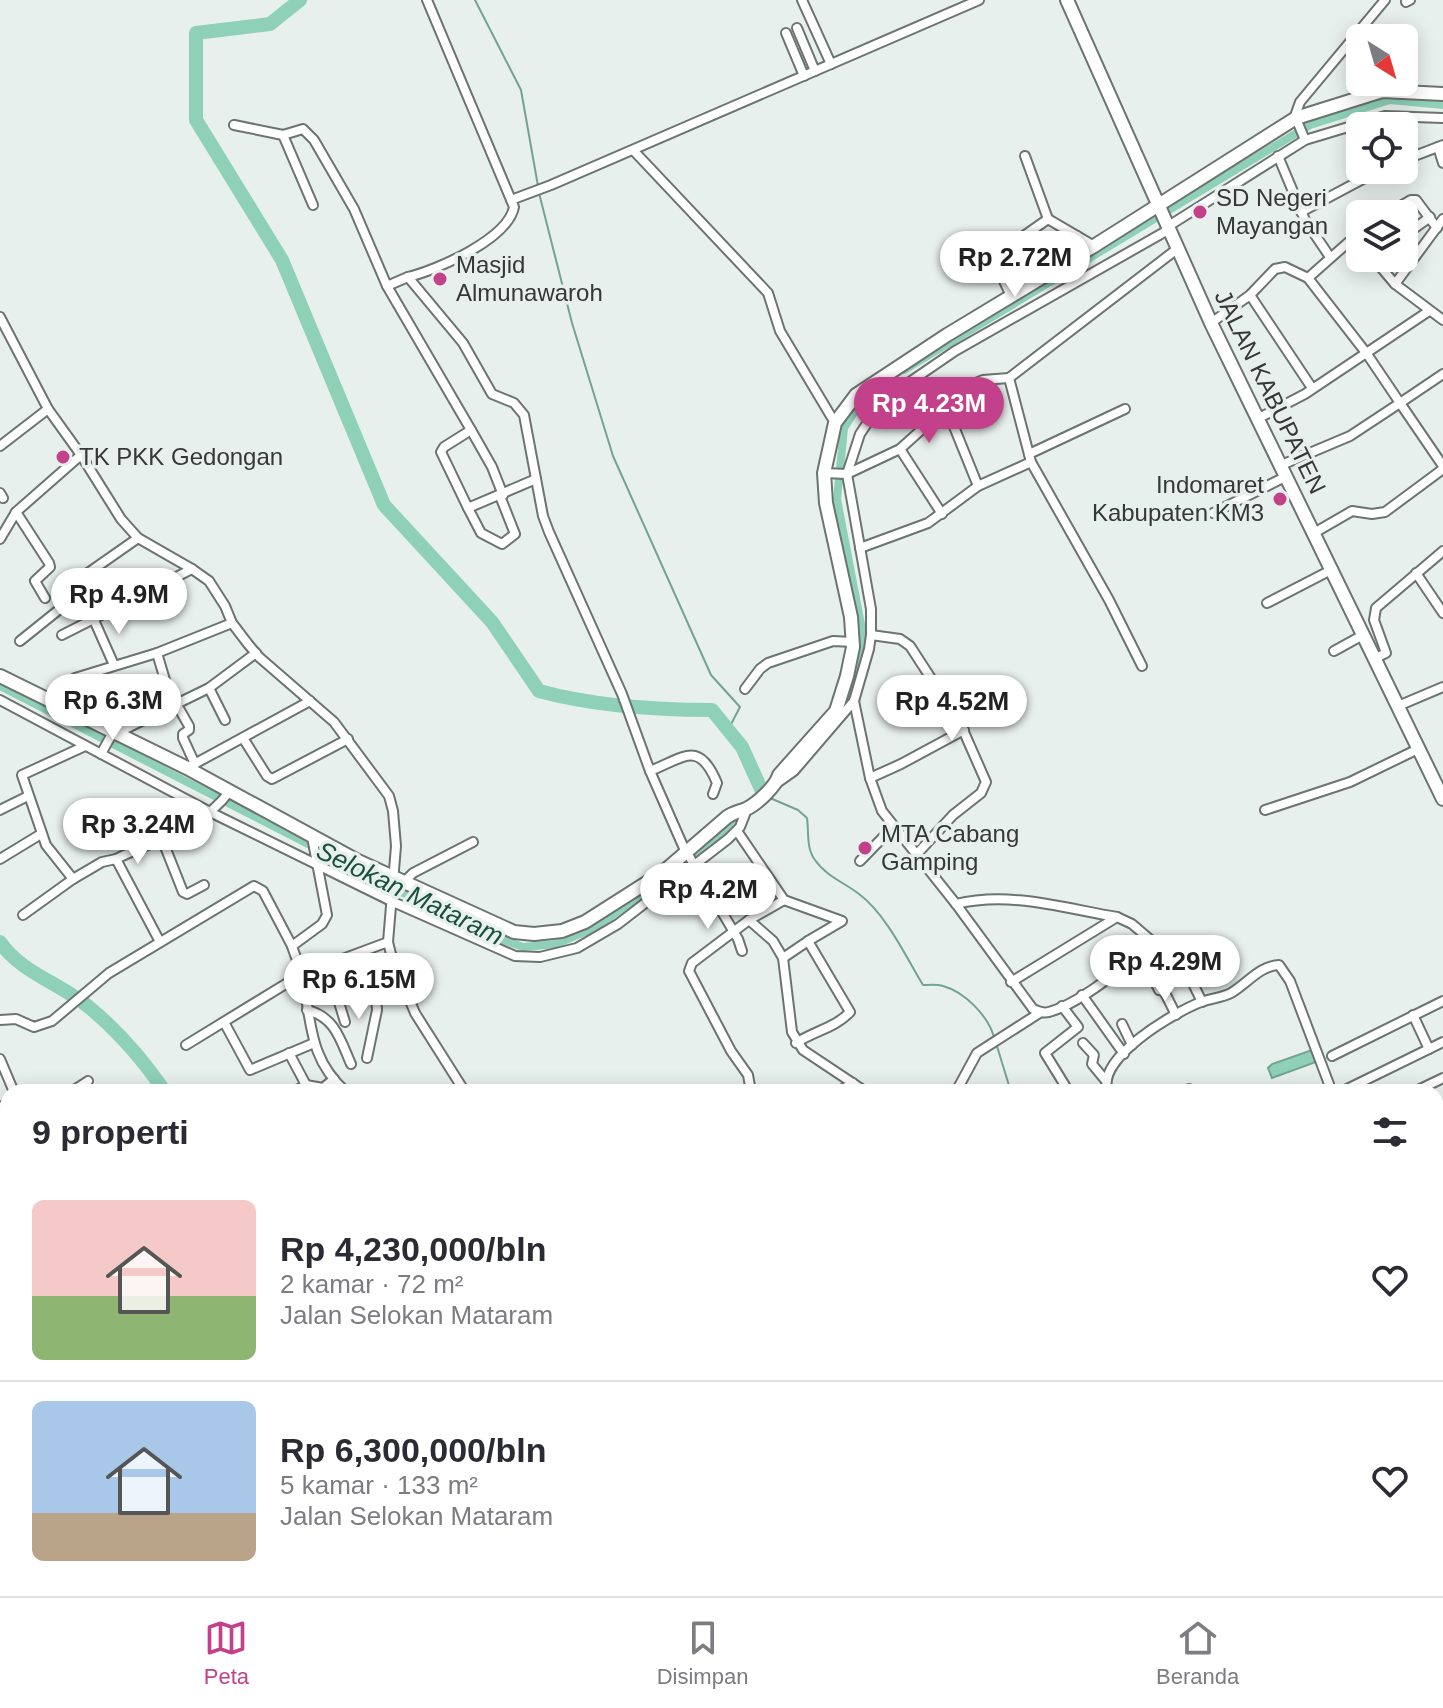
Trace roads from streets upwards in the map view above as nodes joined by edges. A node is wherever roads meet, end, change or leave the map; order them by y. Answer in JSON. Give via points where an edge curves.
{"nodes":[{"id":1,"x":427,"y":0,"type":"edge"},
{"id":2,"x":802,"y":0,"type":"edge"},
{"id":3,"x":979,"y":0,"type":"edge"},
{"id":4,"x":1067,"y":0,"type":"edge"},
{"id":5,"x":1385,"y":0,"type":"edge"},
{"id":6,"x":797,"y":28,"type":"dead end"},
{"id":7,"x":786,"y":33,"type":"dead end"},
{"id":8,"x":831,"y":64,"type":"junction"},
{"id":9,"x":815,"y":71,"type":"junction"},
{"id":10,"x":804,"y":76,"type":"junction"},
{"id":11,"x":1443,"y":94,"type":"edge"},
{"id":12,"x":1443,"y":118,"type":"edge"},
{"id":13,"x":1297,"y":121,"type":"junction"},
{"id":14,"x":234,"y":125,"type":"dead end"},
{"id":15,"x":283,"y":135,"type":"junction"},
{"id":16,"x":1304,"y":138,"type":"junction"},
{"id":17,"x":1440,"y":146,"type":"edge"},
{"id":18,"x":633,"y":150,"type":"junction"},
{"id":19,"x":1418,"y":155,"type":"edge"},
{"id":20,"x":1025,"y":156,"type":"dead end"},
{"id":21,"x":1278,"y":156,"type":"junction"},
{"id":22,"x":1443,"y":163,"type":"edge"},
{"id":23,"x":1354,"y":184,"type":"edge"},
{"id":24,"x":511,"y":200,"type":"junction"},
{"id":25,"x":1418,"y":202,"type":"edge"},
{"id":26,"x":313,"y":205,"type":"dead end"},
{"id":27,"x":1158,"y":208,"type":"junction"},
{"id":28,"x":1301,"y":212,"type":"junction"},
{"id":29,"x":1430,"y":217,"type":"junction"},
{"id":30,"x":1048,"y":219,"type":"junction"},
{"id":31,"x":1443,"y":219,"type":"edge"},
{"id":32,"x":1418,"y":226,"type":"edge"},
{"id":33,"x":1167,"y":228,"type":"junction"},
{"id":34,"x":1437,"y":228,"type":"junction"},
{"id":35,"x":1077,"y":236,"type":"junction"},
{"id":36,"x":1094,"y":246,"type":"junction"},
{"id":37,"x":1346,"y":246,"type":"edge"},
{"id":38,"x":1008,"y":247,"type":"dead end"},
{"id":39,"x":1177,"y":249,"type":"junction"},
{"id":40,"x":1330,"y":257,"type":"junction"},
{"id":41,"x":1385,"y":272,"type":"edge"},
{"id":42,"x":408,"y":277,"type":"junction"},
{"id":43,"x":1308,"y":278,"type":"junction"},
{"id":44,"x":1395,"y":284,"type":"junction"},
{"id":45,"x":387,"y":286,"type":"junction"},
{"id":46,"x":1250,"y":295,"type":"junction"},
{"id":47,"x":1011,"y":296,"type":"junction"},
{"id":48,"x":1429,"y":311,"type":"junction"},
{"id":49,"x":0,"y":317,"type":"edge"},
{"id":50,"x":1443,"y":320,"type":"edge"},
{"id":51,"x":1211,"y":323,"type":"junction"},
{"id":52,"x":1367,"y":354,"type":"junction"},
{"id":53,"x":1443,"y":374,"type":"edge"},
{"id":54,"x":1009,"y":378,"type":"junction"},
{"id":55,"x":1312,"y":388,"type":"junction"},
{"id":56,"x":942,"y":397,"type":"junction"},
{"id":57,"x":1400,"y":403,"type":"junction"},
{"id":58,"x":48,"y":409,"type":"junction"},
{"id":59,"x":1125,"y":409,"type":"dead end"},
{"id":60,"x":1257,"y":419,"type":"junction"},
{"id":61,"x":835,"y":423,"type":"junction"},
{"id":62,"x":471,"y":430,"type":"junction"},
{"id":63,"x":0,"y":446,"type":"edge"},
{"id":64,"x":900,"y":449,"type":"junction"},
{"id":65,"x":81,"y":455,"type":"junction"},
{"id":66,"x":1030,"y":458,"type":"junction"},
{"id":67,"x":1443,"y":468,"type":"edge"},
{"id":68,"x":1282,"y":472,"type":"junction"},
{"id":69,"x":835,"y":473,"type":"junction"},
{"id":70,"x":536,"y":479,"type":"junction"},
{"id":71,"x":978,"y":486,"type":"junction"},
{"id":72,"x":502,"y":495,"type":"junction"},
{"id":73,"x":468,"y":508,"type":"junction"},
{"id":74,"x":16,"y":512,"type":"junction"},
{"id":75,"x":1213,"y":513,"type":"dead end"},
{"id":76,"x":942,"y":514,"type":"junction"},
{"id":77,"x":1314,"y":533,"type":"junction"},
{"id":78,"x":138,"y":538,"type":"junction"},
{"id":79,"x":0,"y":539,"type":"edge"},
{"id":80,"x":860,"y":548,"type":"junction"},
{"id":81,"x":1443,"y":551,"type":"edge"},
{"id":82,"x":192,"y":569,"type":"junction"},
{"id":83,"x":1333,"y":569,"type":"junction"},
{"id":84,"x":1416,"y":573,"type":"junction"},
{"id":85,"x":45,"y":598,"type":"dead end"},
{"id":86,"x":1267,"y":603,"type":"dead end"},
{"id":87,"x":1443,"y":613,"type":"edge"},
{"id":88,"x":94,"y":620,"type":"junction"},
{"id":89,"x":232,"y":623,"type":"junction"},
{"id":90,"x":62,"y":635,"type":"dead end"},
{"id":91,"x":871,"y":635,"type":"junction"},
{"id":92,"x":1363,"y":635,"type":"junction"},
{"id":93,"x":20,"y":641,"type":"dead end"},
{"id":94,"x":859,"y":647,"type":"junction"},
{"id":95,"x":1334,"y":651,"type":"dead end"},
{"id":96,"x":157,"y":653,"type":"junction"},
{"id":97,"x":256,"y":653,"type":"junction"},
{"id":98,"x":1374,"y":659,"type":"junction"},
{"id":99,"x":114,"y":665,"type":"junction"},
{"id":100,"x":1142,"y":666,"type":"dead end"},
{"id":101,"x":0,"y":676,"type":"edge"},
{"id":102,"x":1443,"y":687,"type":"edge"},
{"id":103,"x":209,"y":688,"type":"junction"},
{"id":104,"x":745,"y":689,"type":"dead end"},
{"id":105,"x":47,"y":699,"type":"junction"},
{"id":106,"x":0,"y":700,"type":"edge"},
{"id":107,"x":310,"y":701,"type":"junction"},
{"id":108,"x":854,"y":701,"type":"junction"},
{"id":109,"x":175,"y":706,"type":"junction"},
{"id":110,"x":1398,"y":706,"type":"junction"},
{"id":111,"x":225,"y":720,"type":"dead end"},
{"id":112,"x":964,"y":730,"type":"junction"},
{"id":113,"x":114,"y":734,"type":"junction"},
{"id":114,"x":243,"y":738,"type":"junction"},
{"id":115,"x":348,"y":739,"type":"junction"},
{"id":116,"x":85,"y":746,"type":"junction"},
{"id":117,"x":1418,"y":749,"type":"junction"},
{"id":118,"x":102,"y":752,"type":"junction"},
{"id":119,"x":191,"y":766,"type":"junction"},
{"id":120,"x":650,"y":771,"type":"junction"},
{"id":121,"x":870,"y":778,"type":"junction"},
{"id":122,"x":777,"y":781,"type":"junction"},
{"id":123,"x":713,"y":794,"type":"dead end"},
{"id":124,"x":227,"y":795,"type":"junction"},
{"id":125,"x":28,"y":796,"type":"junction"},
{"id":126,"x":1443,"y":799,"type":"edge"},
{"id":127,"x":749,"y":807,"type":"junction"},
{"id":128,"x":0,"y":810,"type":"edge"},
{"id":129,"x":1265,"y":810,"type":"dead end"},
{"id":130,"x":214,"y":811,"type":"junction"},
{"id":131,"x":893,"y":827,"type":"junction"},
{"id":132,"x":737,"y":831,"type":"junction"},
{"id":133,"x":41,"y":834,"type":"junction"},
{"id":134,"x":162,"y":839,"type":"junction"},
{"id":135,"x":312,"y":840,"type":"junction"},
{"id":136,"x":473,"y":842,"type":"dead end"},
{"id":137,"x":688,"y":854,"type":"junction"},
{"id":138,"x":916,"y":855,"type":"junction"},
{"id":139,"x":0,"y":859,"type":"edge"},
{"id":140,"x":116,"y":859,"type":"junction"},
{"id":141,"x":860,"y":861,"type":"dead end"},
{"id":142,"x":316,"y":862,"type":"junction"},
{"id":143,"x":694,"y":866,"type":"junction"},
{"id":144,"x":73,"y":879,"type":"junction"},
{"id":145,"x":397,"y":880,"type":"junction"},
{"id":146,"x":204,"y":885,"type":"dead end"},
{"id":147,"x":391,"y":898,"type":"junction"},
{"id":148,"x":784,"y":900,"type":"junction"},
{"id":149,"x":956,"y":904,"type":"junction"},
{"id":150,"x":23,"y":915,"type":"dead end"},
{"id":151,"x":1117,"y":917,"type":"junction"},
{"id":152,"x":749,"y":920,"type":"junction"},
{"id":153,"x":733,"y":930,"type":"junction"},
{"id":154,"x":808,"y":941,"type":"junction"},
{"id":155,"x":160,"y":942,"type":"junction"},
{"id":156,"x":388,"y":942,"type":"junction"},
{"id":157,"x":1153,"y":942,"type":"junction"},
{"id":158,"x":292,"y":946,"type":"junction"},
{"id":159,"x":742,"y":951,"type":"dead end"},
{"id":160,"x":1136,"y":956,"type":"junction"},
{"id":161,"x":783,"y":958,"type":"junction"},
{"id":162,"x":327,"y":963,"type":"junction"},
{"id":163,"x":302,"y":974,"type":"junction"},
{"id":164,"x":398,"y":978,"type":"junction"},
{"id":165,"x":1011,"y":982,"type":"junction"},
{"id":166,"x":375,"y":985,"type":"junction"},
{"id":167,"x":1082,"y":995,"type":"junction"},
{"id":168,"x":338,"y":997,"type":"junction"},
{"id":169,"x":1443,"y":1001,"type":"edge"},
{"id":170,"x":1202,"y":1002,"type":"junction"},
{"id":171,"x":1062,"y":1006,"type":"junction"},
{"id":172,"x":307,"y":1010,"type":"junction"},
{"id":173,"x":1041,"y":1012,"type":"junction"},
{"id":174,"x":1176,"y":1015,"type":"junction"},
{"id":175,"x":1413,"y":1015,"type":"junction"},
{"id":176,"x":0,"y":1020,"type":"edge"},
{"id":177,"x":224,"y":1022,"type":"junction"},
{"id":178,"x":345,"y":1022,"type":"dead end"},
{"id":179,"x":1122,"y":1024,"type":"dead end"},
{"id":180,"x":1443,"y":1042,"type":"edge"},
{"id":181,"x":314,"y":1043,"type":"junction"},
{"id":182,"x":796,"y":1043,"type":"junction"},
{"id":183,"x":1083,"y":1043,"type":"dead end"},
{"id":184,"x":186,"y":1045,"type":"dead end"},
{"id":185,"x":1132,"y":1045,"type":"junction"},
{"id":186,"x":1429,"y":1049,"type":"junction"},
{"id":187,"x":289,"y":1053,"type":"junction"},
{"id":188,"x":1124,"y":1054,"type":"junction"},
{"id":189,"x":1332,"y":1056,"type":"dead end"},
{"id":190,"x":367,"y":1058,"type":"dead end"},
{"id":191,"x":0,"y":1059,"type":"edge"},
{"id":192,"x":351,"y":1064,"type":"dead end"},
{"id":193,"x":334,"y":1079,"type":"junction"},
{"id":194,"x":88,"y":1081,"type":"dead end"},
{"id":195,"x":853,"y":1083,"type":"edge"},
{"id":196,"x":11,"y":1084,"type":"edge"},
{"id":197,"x":83,"y":1084,"type":"edge"},
{"id":198,"x":305,"y":1084,"type":"edge"},
{"id":199,"x":328,"y":1084,"type":"edge"},
{"id":200,"x":338,"y":1084,"type":"edge"},
{"id":201,"x":460,"y":1084,"type":"edge"},
{"id":202,"x":750,"y":1084,"type":"edge"},
{"id":203,"x":960,"y":1084,"type":"edge"},
{"id":204,"x":1064,"y":1084,"type":"edge"},
{"id":205,"x":1103,"y":1084,"type":"edge"},
{"id":206,"x":1107,"y":1084,"type":"edge"},
{"id":207,"x":1329,"y":1084,"type":"edge"},
{"id":208,"x":1357,"y":1084,"type":"edge"}],
"edges":[{"from":1,"to":24,"type":"street"},
{"from":2,"to":8,"type":"street"},
{"from":3,"to":8,"type":"street"},
{"from":4,"to":27,"type":"street","name":"JALAN KABUPATEN"},
{"from":5,"to":13,"type":"street","via":[[1300,102]]},
{"from":6,"to":9,"type":"street"},
{"from":7,"to":10,"type":"street"},
{"from":8,"to":9,"type":"street"},
{"from":9,"to":10,"type":"street"},
{"from":10,"to":18,"type":"street"},
{"from":11,"to":13,"type":"street","via":[[1382,91]]},
{"from":12,"to":16,"type":"street","via":[[1385,116]]},
{"from":13,"to":16,"type":"street"},
{"from":13,"to":27,"type":"street"},
{"from":14,"to":15,"type":"street"},
{"from":15,"to":26,"type":"street"},
{"from":15,"to":45,"type":"street","via":[[303,129],[314,140],[354,209]]},
{"from":16,"to":21,"type":"street"},
{"from":17,"to":19,"type":"street"},
{"from":17,"to":22,"type":"street"},
{"from":18,"to":24,"type":"street"},
{"from":18,"to":61,"type":"street","via":[[768,293],[780,331]]},
{"from":20,"to":30,"type":"street"},
{"from":21,"to":28,"type":"street"},
{"from":21,"to":33,"type":"street"},
{"from":23,"to":28,"type":"street"},
{"from":24,"to":42,"type":"street","via":[[512,214],[493,235],[439,267]]},
{"from":25,"to":29,"type":"street"},
{"from":27,"to":33,"type":"street","name":"JALAN KABUPATEN"},
{"from":27,"to":36,"type":"street"},
{"from":28,"to":40,"type":"street"},
{"from":29,"to":32,"type":"street"},
{"from":29,"to":34,"type":"street"},
{"from":30,"to":35,"type":"street"},
{"from":30,"to":38,"type":"street"},
{"from":31,"to":34,"type":"street"},
{"from":33,"to":39,"type":"street","name":"JALAN KABUPATEN"},
{"from":33,"to":69,"type":"street","via":[[955,351],[882,401]]},
{"from":34,"to":44,"type":"street"},
{"from":35,"to":36,"type":"street"},
{"from":35,"to":47,"type":"street","via":[[1007,269],[1004,281]]},
{"from":36,"to":47,"type":"street"},
{"from":37,"to":40,"type":"street"},
{"from":39,"to":51,"type":"street","name":"JALAN KABUPATEN"},
{"from":39,"to":54,"type":"street"},
{"from":40,"to":43,"type":"street"},
{"from":41,"to":44,"type":"street"},
{"from":42,"to":45,"type":"street"},
{"from":42,"to":70,"type":"street","via":[[463,343],[490,392],[514,403],[524,415]]},
{"from":43,"to":46,"type":"street","via":[[1285,267],[1275,269]]},
{"from":43,"to":52,"type":"street"},
{"from":44,"to":48,"type":"street"},
{"from":45,"to":62,"type":"street"},
{"from":46,"to":51,"type":"street"},
{"from":46,"to":55,"type":"street"},
{"from":47,"to":61,"type":"street","via":[[864,387]]},
{"from":48,"to":50,"type":"street"},
{"from":48,"to":52,"type":"street"},
{"from":49,"to":58,"type":"street"},
{"from":51,"to":60,"type":"street","name":"JALAN KABUPATEN"},
{"from":52,"to":55,"type":"street"},
{"from":52,"to":57,"type":"street"},
{"from":53,"to":57,"type":"street"},
{"from":54,"to":56,"type":"street","via":[[993,377]]},
{"from":54,"to":66,"type":"street"},
{"from":55,"to":60,"type":"street"},
{"from":56,"to":64,"type":"street","via":[[920,431]]},
{"from":56,"to":71,"type":"street"},
{"from":57,"to":67,"type":"street"},
{"from":57,"to":68,"type":"street"},
{"from":58,"to":63,"type":"street"},
{"from":58,"to":65,"type":"street"},
{"from":59,"to":66,"type":"street"},
{"from":60,"to":68,"type":"street","name":"JALAN KABUPATEN"},
{"from":61,"to":69,"type":"street"},
{"from":62,"to":72,"type":"street"},
{"from":62,"to":73,"type":"street","via":[[441,452]]},
{"from":64,"to":69,"type":"street"},
{"from":64,"to":76,"type":"street"},
{"from":65,"to":74,"type":"street"},
{"from":65,"to":78,"type":"street"},
{"from":66,"to":71,"type":"street"},
{"from":66,"to":100,"type":"street"},
{"from":67,"to":77,"type":"street","via":[[1385,512],[1352,511]]},
{"from":68,"to":75,"type":"street"},
{"from":68,"to":77,"type":"street","name":"JALAN KABUPATEN"},
{"from":69,"to":80,"type":"street"},
{"from":69,"to":94,"type":"street","via":[[826,503]]},
{"from":70,"to":72,"type":"street"},
{"from":70,"to":120,"type":"street","via":[[549,532],[622,694]]},
{"from":71,"to":76,"type":"street"},
{"from":72,"to":73,"type":"street"},
{"from":72,"to":73,"type":"street","via":[[515,534],[502,544],[481,533]]},
{"from":74,"to":79,"type":"street"},
{"from":74,"to":85,"type":"street","via":[[49,563],[35,581]]},
{"from":76,"to":80,"type":"street"},
{"from":77,"to":83,"type":"street","name":"JALAN KABUPATEN"},
{"from":78,"to":82,"type":"street"},
{"from":78,"to":93,"type":"street","via":[[78,580],[81,592]]},
{"from":80,"to":91,"type":"street"},
{"from":81,"to":84,"type":"street"},
{"from":82,"to":88,"type":"street"},
{"from":82,"to":89,"type":"street","via":[[212,585]]},
{"from":83,"to":86,"type":"street"},
{"from":83,"to":92,"type":"street","name":"JALAN KABUPATEN"},
{"from":84,"to":87,"type":"street"},
{"from":84,"to":98,"type":"street","via":[[1376,608],[1374,620],[1386,653]]},
{"from":88,"to":90,"type":"street"},
{"from":88,"to":99,"type":"street"},
{"from":89,"to":96,"type":"street"},
{"from":89,"to":97,"type":"street"},
{"from":91,"to":94,"type":"street"},
{"from":91,"to":112,"type":"street","via":[[909,644]]},
{"from":92,"to":95,"type":"street"},
{"from":92,"to":98,"type":"street","name":"JALAN KABUPATEN"},
{"from":94,"to":104,"type":"street","via":[[833,641],[775,659]]},
{"from":94,"to":108,"type":"street"},
{"from":94,"to":122,"type":"street","via":[[836,711]]},
{"from":96,"to":99,"type":"street"},
{"from":96,"to":109,"type":"street"},
{"from":97,"to":103,"type":"street"},
{"from":97,"to":107,"type":"street"},
{"from":98,"to":110,"type":"street","name":"JALAN KABUPATEN"},
{"from":99,"to":105,"type":"street","via":[[75,678]]},
{"from":101,"to":105,"type":"street"},
{"from":102,"to":110,"type":"street"},
{"from":103,"to":109,"type":"street"},
{"from":103,"to":111,"type":"street"},
{"from":105,"to":113,"type":"street"},
{"from":106,"to":116,"type":"street"},
{"from":107,"to":114,"type":"street"},
{"from":107,"to":115,"type":"street"},
{"from":108,"to":121,"type":"street"},
{"from":108,"to":122,"type":"street","via":[[794,771]]},
{"from":109,"to":113,"type":"street"},
{"from":109,"to":119,"type":"street","via":[[189,726],[183,738]]},
{"from":110,"to":117,"type":"street","name":"JALAN KABUPATEN"},
{"from":112,"to":121,"type":"street"},
{"from":112,"to":138,"type":"street","via":[[985,787]]},
{"from":113,"to":118,"type":"street"},
{"from":113,"to":119,"type":"street"},
{"from":114,"to":115,"type":"street","via":[[272,779]]},
{"from":114,"to":119,"type":"street"},
{"from":115,"to":145,"type":"street","via":[[389,796]]},
{"from":116,"to":118,"type":"street"},
{"from":116,"to":125,"type":"street","via":[[22,775]]},
{"from":117,"to":126,"type":"street","name":"JALAN KABUPATEN"},
{"from":117,"to":129,"type":"street","via":[[1336,788]]},
{"from":118,"to":130,"type":"street"},
{"from":119,"to":124,"type":"street"},
{"from":120,"to":123,"type":"street","via":[[689,756],[703,758],[717,783]]},
{"from":120,"to":137,"type":"street"},
{"from":121,"to":131,"type":"street"},
{"from":122,"to":127,"type":"street"},
{"from":124,"to":130,"type":"street"},
{"from":124,"to":135,"type":"street"},
{"from":125,"to":128,"type":"street"},
{"from":125,"to":133,"type":"street"},
{"from":127,"to":132,"type":"street"},
{"from":127,"to":137,"type":"street","via":[[732,813]]},
{"from":130,"to":134,"type":"street"},
{"from":130,"to":142,"type":"street"},
{"from":131,"to":138,"type":"street"},
{"from":131,"to":141,"type":"street"},
{"from":132,"to":143,"type":"street"},
{"from":132,"to":148,"type":"street"},
{"from":133,"to":139,"type":"street"},
{"from":133,"to":144,"type":"street"},
{"from":134,"to":140,"type":"street"},
{"from":134,"to":146,"type":"street","via":[[183,892]]},
{"from":135,"to":142,"type":"street"},
{"from":135,"to":145,"type":"street"},
{"from":136,"to":145,"type":"street"},
{"from":137,"to":143,"type":"street"},
{"from":137,"to":145,"type":"street","via":[[585,922],[549,932],[514,932]]},
{"from":138,"to":149,"type":"street"},
{"from":140,"to":144,"type":"street"},
{"from":140,"to":155,"type":"street"},
{"from":142,"to":147,"type":"street"},
{"from":142,"to":158,"type":"street","via":[[327,915]]},
{"from":143,"to":147,"type":"street","via":[[602,935],[567,953],[540,957],[503,952]]},
{"from":143,"to":153,"type":"street"},
{"from":144,"to":150,"type":"street"},
{"from":145,"to":147,"type":"street"},
{"from":147,"to":156,"type":"street"},
{"from":148,"to":152,"type":"street"},
{"from":148,"to":154,"type":"street","via":[[842,921]]},
{"from":149,"to":151,"type":"street","via":[[1017,899]]},
{"from":149,"to":165,"type":"street"},
{"from":151,"to":157,"type":"street"},
{"from":151,"to":165,"type":"street"},
{"from":152,"to":153,"type":"street"},
{"from":152,"to":161,"type":"street"},
{"from":153,"to":159,"type":"street"},
{"from":153,"to":202,"type":"street","via":[[689,971]]},
{"from":154,"to":161,"type":"street"},
{"from":154,"to":182,"type":"street","via":[[850,1012]]},
{"from":155,"to":158,"type":"street","via":[[254,886],[263,891]]},
{"from":155,"to":176,"type":"street","via":[[109,973],[43,1026]]},
{"from":156,"to":162,"type":"street"},
{"from":156,"to":164,"type":"street"},
{"from":157,"to":160,"type":"street"},
{"from":157,"to":170,"type":"street","via":[[1182,961]]},
{"from":158,"to":163,"type":"street"},
{"from":160,"to":167,"type":"street"},
{"from":160,"to":174,"type":"street"},
{"from":161,"to":182,"type":"street"},
{"from":162,"to":163,"type":"street"},
{"from":162,"to":168,"type":"street"},
{"from":163,"to":172,"type":"street"},
{"from":163,"to":177,"type":"street"},
{"from":164,"to":166,"type":"street"},
{"from":164,"to":201,"type":"street"},
{"from":165,"to":173,"type":"street"},
{"from":166,"to":168,"type":"street"},
{"from":166,"to":190,"type":"street","via":[[377,1010]]},
{"from":167,"to":171,"type":"street"},
{"from":167,"to":188,"type":"street"},
{"from":168,"to":178,"type":"street"},
{"from":169,"to":175,"type":"street"},
{"from":170,"to":174,"type":"street"},
{"from":170,"to":207,"type":"street","via":[[1229,994],[1264,968],[1279,965]]},
{"from":171,"to":173,"type":"street"},
{"from":171,"to":204,"type":"street","via":[[1078,1027],[1045,1053]]},
{"from":172,"to":181,"type":"street"},
{"from":172,"to":192,"type":"street","via":[[325,1016]]},
{"from":173,"to":203,"type":"street","via":[[989,1043],[972,1059]]},
{"from":174,"to":185,"type":"street"},
{"from":175,"to":186,"type":"street"},
{"from":175,"to":189,"type":"street"},
{"from":177,"to":184,"type":"street"},
{"from":177,"to":187,"type":"street","via":[[250,1070]]},
{"from":179,"to":185,"type":"street"},
{"from":180,"to":186,"type":"street"},
{"from":181,"to":187,"type":"street"},
{"from":181,"to":193,"type":"street"},
{"from":182,"to":195,"type":"street"},
{"from":183,"to":205,"type":"street","via":[[1094,1055],[1092,1064]]},
{"from":185,"to":188,"type":"street"},
{"from":186,"to":208,"type":"street"},
{"from":187,"to":198,"type":"street"},
{"from":188,"to":206,"type":"street","via":[[1110,1070]]},
{"from":191,"to":196,"type":"street"},
{"from":193,"to":199,"type":"street"},
{"from":193,"to":200,"type":"street"},
{"from":194,"to":197,"type":"street"}]}
